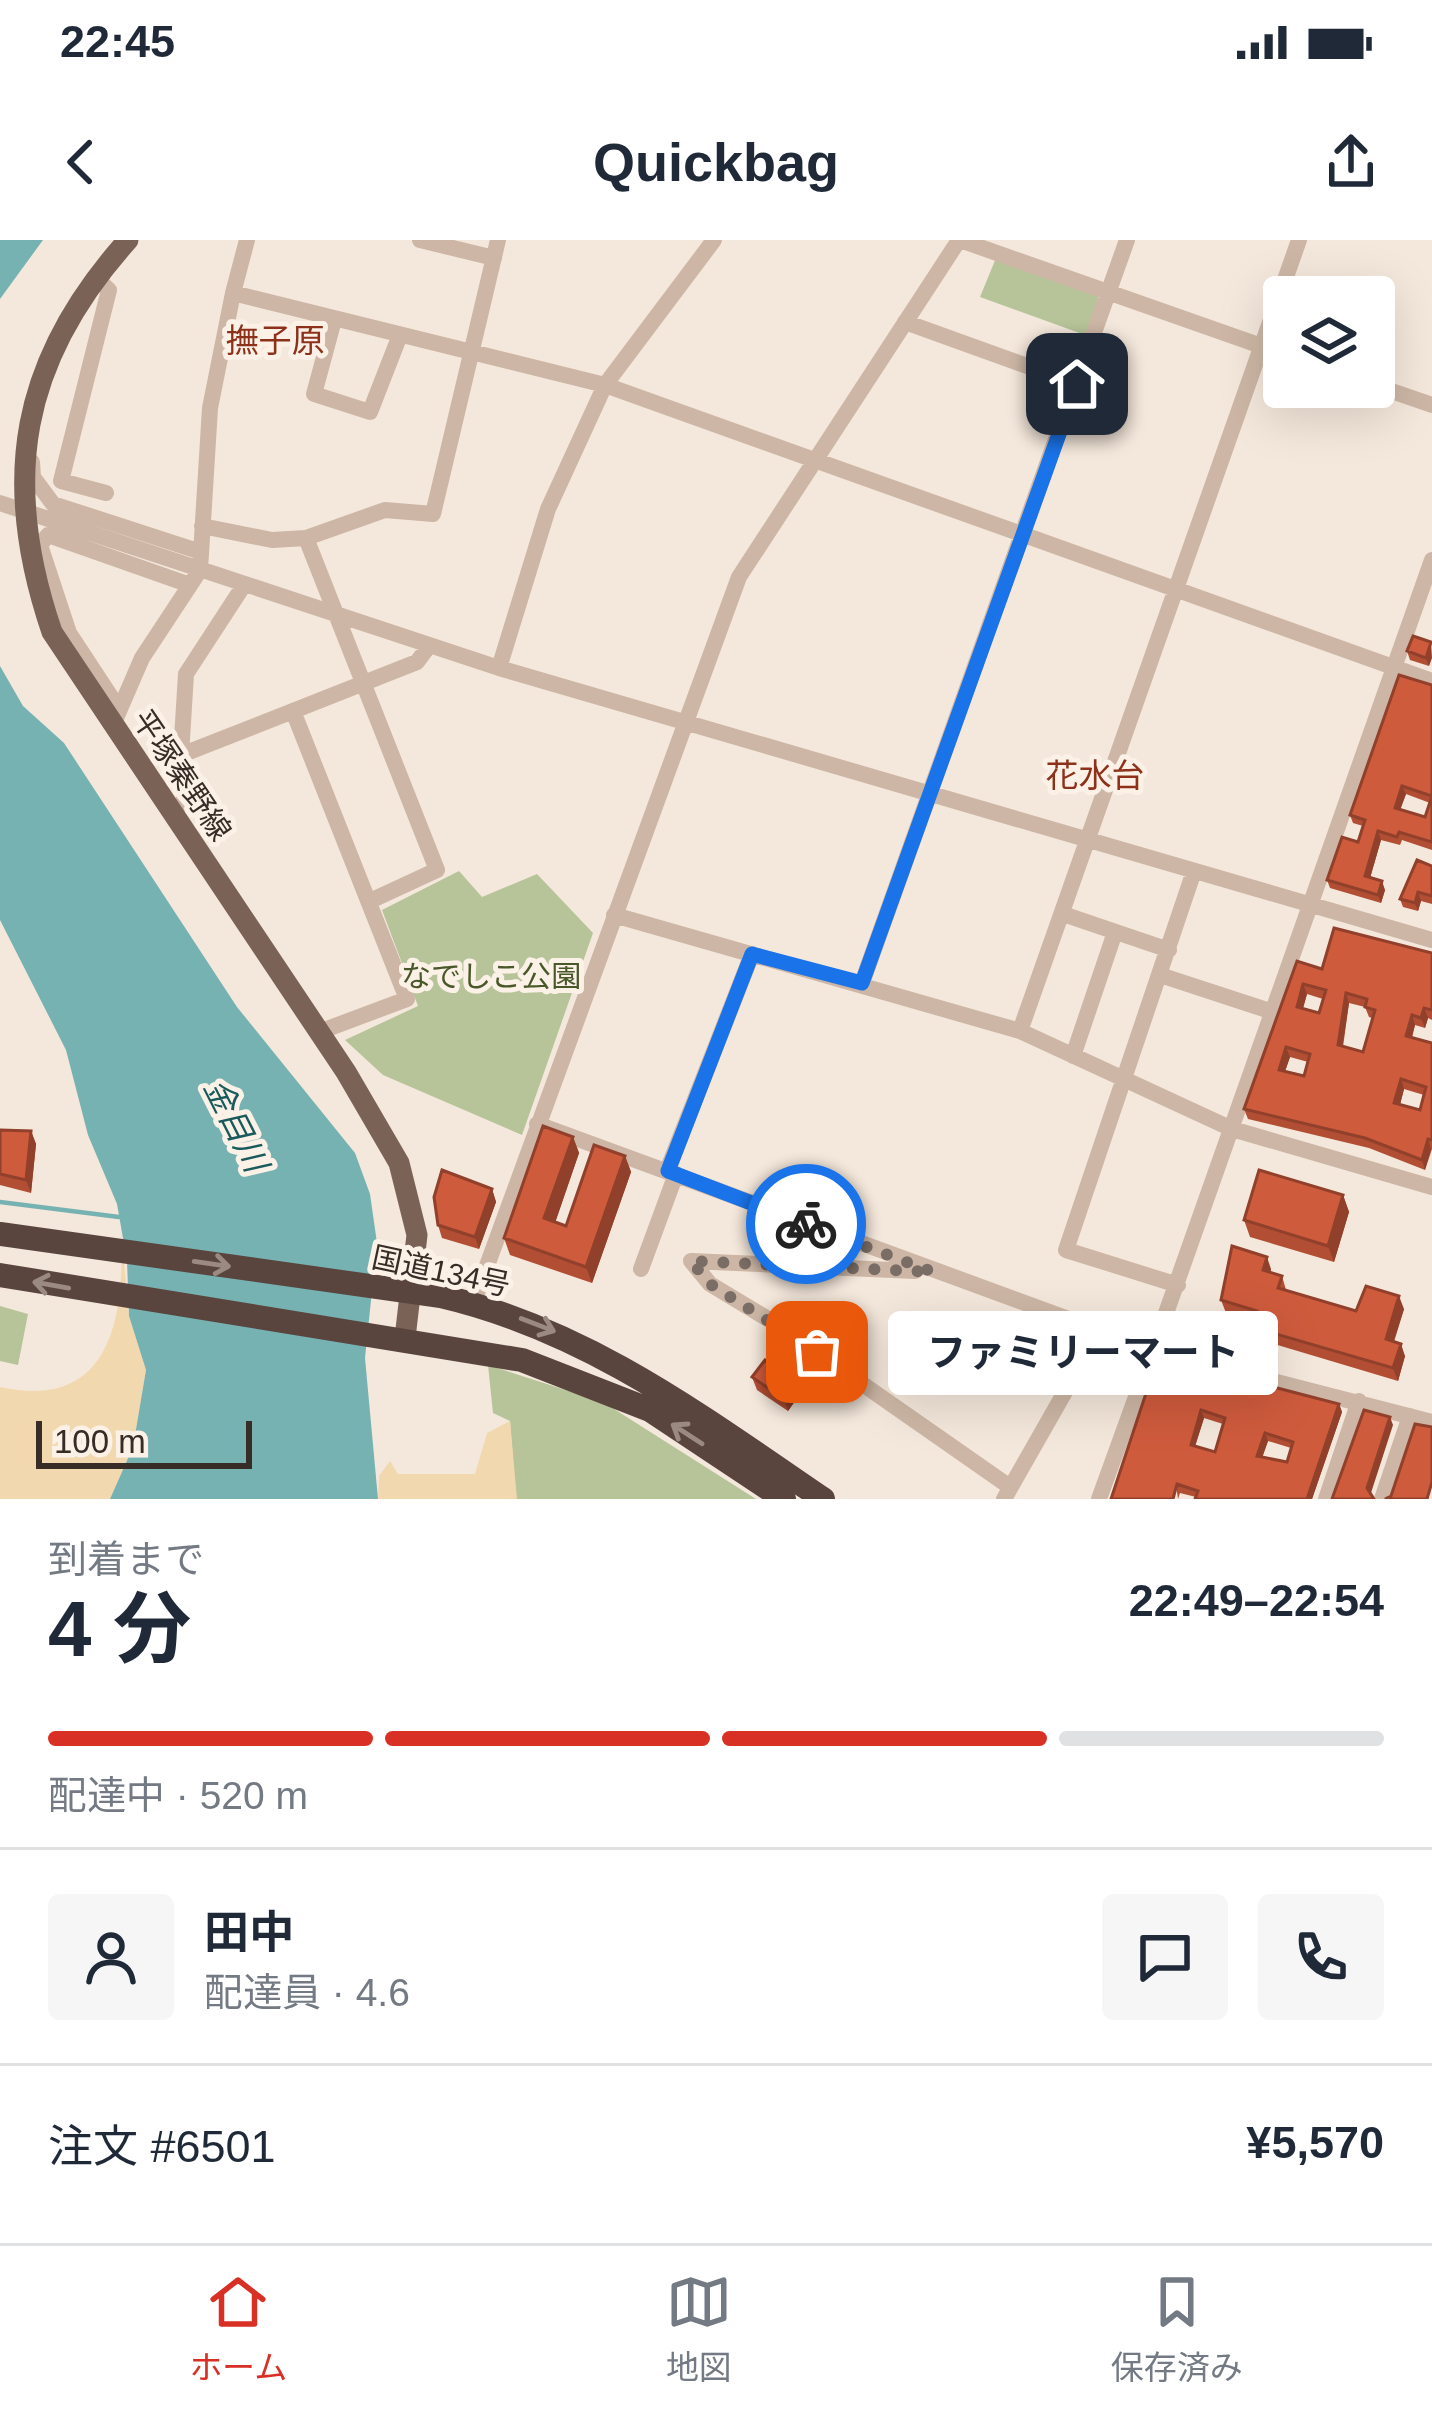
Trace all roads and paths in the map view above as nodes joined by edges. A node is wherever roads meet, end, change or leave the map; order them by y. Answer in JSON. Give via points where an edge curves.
{"nodes":[{"id":1,"x":128,"y":240,"type":"edge"},
{"id":2,"x":247,"y":240,"type":"edge"},
{"id":3,"x":420,"y":240,"type":"edge"},
{"id":4,"x":714,"y":240,"type":"edge"},
{"id":5,"x":959,"y":240,"type":"edge"},
{"id":6,"x":1127,"y":240,"type":"edge"},
{"id":7,"x":1299,"y":240,"type":"edge"},
{"id":8,"x":496,"y":249,"type":"edge"},
{"id":9,"x":95,"y":277,"type":"junction"},
{"id":10,"x":232,"y":293,"type":"junction"},
{"id":11,"x":1108,"y":294,"type":"junction"},
{"id":12,"x":63,"y":320,"type":"junction"},
{"id":13,"x":334,"y":320,"type":"junction"},
{"id":14,"x":905,"y":322,"type":"junction"},
{"id":15,"x":400,"y":335,"type":"junction"},
{"id":16,"x":1262,"y":346,"type":"junction"},
{"id":17,"x":472,"y":351,"type":"junction"},
{"id":18,"x":1077,"y":384,"type":"junction"},
{"id":19,"x":605,"y":386,"type":"junction"},
{"id":20,"x":1395,"y":392,"type":"edge"},
{"id":21,"x":1432,"y":405,"type":"edge"},
{"id":22,"x":813,"y":464,"type":"junction"},
{"id":23,"x":106,"y":493,"type":"dead end"},
{"id":24,"x":8,"y":506,"type":"edge"},
{"id":25,"x":202,"y":526,"type":"junction"},
{"id":26,"x":305,"y":538,"type":"junction"},
{"id":27,"x":1023,"y":538,"type":"junction"},
{"id":28,"x":1432,"y":560,"type":"edge"},
{"id":29,"x":197,"y":569,"type":"junction"},
{"id":30,"x":244,"y":585,"type":"junction"},
{"id":31,"x":1176,"y":590,"type":"junction"},
{"id":32,"x":337,"y":616,"type":"junction"},
{"id":33,"x":429,"y":646,"type":"junction"},
{"id":34,"x":499,"y":668,"type":"junction"},
{"id":35,"x":1394,"y":668,"type":"junction"},
{"id":36,"x":1432,"y":681,"type":"edge"},
{"id":37,"x":364,"y":684,"type":"junction"},
{"id":38,"x":293,"y":711,"type":"junction"},
{"id":39,"x":115,"y":715,"type":"junction"},
{"id":40,"x":684,"y":724,"type":"junction"},
{"id":41,"x":181,"y":755,"type":"junction"},
{"id":42,"x":932,"y":796,"type":"junction"},
{"id":43,"x":172,"y":814,"type":"junction"},
{"id":44,"x":1088,"y":841,"type":"junction"},
{"id":45,"x":1194,"y":872,"type":"junction"},
{"id":46,"x":370,"y":902,"type":"junction"},
{"id":47,"x":1310,"y":906,"type":"junction"},
{"id":48,"x":1063,"y":914,"type":"junction"},
{"id":49,"x":614,"y":915,"type":"junction"},
{"id":50,"x":1115,"y":932,"type":"junction"},
{"id":51,"x":1432,"y":940,"type":"edge"},
{"id":52,"x":1168,"y":950,"type":"junction"},
{"id":53,"x":752,"y":954,"type":"junction"},
{"id":54,"x":1160,"y":975,"type":"junction"},
{"id":55,"x":862,"y":983,"type":"junction"},
{"id":56,"x":1273,"y":1012,"type":"junction"},
{"id":57,"x":1020,"y":1031,"type":"junction"},
{"id":58,"x":319,"y":1032,"type":"junction"},
{"id":59,"x":1073,"y":1056,"type":"junction"},
{"id":60,"x":1126,"y":1081,"type":"junction"},
{"id":61,"x":537,"y":1124,"type":"junction"},
{"id":62,"x":1232,"y":1130,"type":"junction"},
{"id":63,"x":672,"y":1172,"type":"junction"},
{"id":64,"x":1432,"y":1187,"type":"edge"},
{"id":65,"x":0,"y":1234,"type":"edge"},
{"id":66,"x":641,"y":1269,"type":"dead end"},
{"id":67,"x":933,"y":1272,"type":"junction"},
{"id":68,"x":0,"y":1275,"type":"edge"},
{"id":69,"x":1178,"y":1285,"type":"junction"},
{"id":70,"x":413,"y":1292,"type":"junction"},
{"id":71,"x":472,"y":1304,"type":"junction"},
{"id":72,"x":1099,"y":1332,"type":"junction"},
{"id":73,"x":394,"y":1336,"type":"junction"},
{"id":74,"x":1154,"y":1350,"type":"junction"},
{"id":75,"x":1358,"y":1401,"type":"junction"},
{"id":76,"x":1410,"y":1416,"type":"junction"},
{"id":77,"x":1432,"y":1422,"type":"edge"},
{"id":78,"x":1007,"y":1493,"type":"edge"},
{"id":79,"x":784,"y":1499,"type":"edge"},
{"id":80,"x":823,"y":1499,"type":"edge"},
{"id":81,"x":1099,"y":1499,"type":"edge"},
{"id":82,"x":1326,"y":1499,"type":"edge"},
{"id":83,"x":1382,"y":1499,"type":"edge"}],
"edges":[{"from":1,"to":9,"type":"main road","name":"平塚秦野線"},
{"from":2,"to":10,"type":"street"},
{"from":3,"to":8,"type":"street"},
{"from":4,"to":19,"type":"street"},
{"from":5,"to":11,"type":"street"},
{"from":5,"to":14,"type":"street"},
{"from":6,"to":11,"type":"street"},
{"from":7,"to":16,"type":"street"},
{"from":8,"to":17,"type":"street"},
{"from":9,"to":12,"type":"main road","name":"平塚秦野線"},
{"from":9,"to":23,"type":"street","via":[[109,290],[61,481]]},
{"from":10,"to":13,"type":"street"},
{"from":10,"to":25,"type":"street","via":[[210,408]]},
{"from":11,"to":16,"type":"street"},
{"from":11,"to":18,"type":"street"},
{"from":12,"to":24,"type":"main road","name":"平塚秦野線","via":[[25,415]]},
{"from":12,"to":29,"type":"street","via":[[72,335],[40,418],[33,478],[53,504]]},
{"from":13,"to":15,"type":"street"},
{"from":13,"to":15,"type":"street","via":[[314,394],[370,412]]},
{"from":14,"to":18,"type":"street"},
{"from":14,"to":22,"type":"street"},
{"from":15,"to":17,"type":"street"},
{"from":16,"to":31,"type":"street"},
{"from":17,"to":19,"type":"street"},
{"from":17,"to":26,"type":"street","via":[[433,514],[385,510]]},
{"from":18,"to":27,"type":"street"},
{"from":19,"to":22,"type":"street"},
{"from":19,"to":34,"type":"street","via":[[548,509]]},
{"from":20,"to":21,"type":"street"},
{"from":22,"to":27,"type":"street"},
{"from":22,"to":40,"type":"street","via":[[739,577]]},
{"from":24,"to":29,"type":"street"},
{"from":24,"to":39,"type":"main road","name":"平塚秦野線","via":[[35,598]]},
{"from":25,"to":26,"type":"street"},
{"from":25,"to":29,"type":"street"},
{"from":26,"to":32,"type":"street"},
{"from":27,"to":31,"type":"street"},
{"from":27,"to":42,"type":"street"},
{"from":28,"to":35,"type":"street"},
{"from":29,"to":30,"type":"street"},
{"from":29,"to":39,"type":"street"},
{"from":29,"to":39,"type":"street","via":[[48,535],[40,545],[69,633]]},
{"from":30,"to":32,"type":"street"},
{"from":30,"to":41,"type":"street","via":[[186,674]]},
{"from":31,"to":35,"type":"street"},
{"from":31,"to":44,"type":"street"},
{"from":32,"to":33,"type":"street"},
{"from":32,"to":37,"type":"street"},
{"from":33,"to":34,"type":"street"},
{"from":33,"to":37,"type":"street","via":[[417,662]]},
{"from":34,"to":40,"type":"street"},
{"from":35,"to":36,"type":"street"},
{"from":35,"to":47,"type":"street"},
{"from":37,"to":38,"type":"street"},
{"from":37,"to":46,"type":"street","via":[[437,870]]},
{"from":38,"to":41,"type":"street"},
{"from":38,"to":46,"type":"street"},
{"from":39,"to":43,"type":"main road","name":"平塚秦野線"},
{"from":40,"to":42,"type":"street"},
{"from":40,"to":49,"type":"street"},
{"from":41,"to":43,"type":"street","via":[[185,800]]},
{"from":42,"to":44,"type":"street"},
{"from":42,"to":55,"type":"street"},
{"from":43,"to":58,"type":"main road","name":"平塚秦野線"},
{"from":44,"to":45,"type":"street"},
{"from":44,"to":48,"type":"street"},
{"from":45,"to":47,"type":"street"},
{"from":45,"to":52,"type":"street"},
{"from":46,"to":58,"type":"street","via":[[407,999]]},
{"from":47,"to":51,"type":"street"},
{"from":47,"to":56,"type":"street"},
{"from":48,"to":50,"type":"street"},
{"from":48,"to":57,"type":"street"},
{"from":49,"to":53,"type":"street"},
{"from":49,"to":61,"type":"street"},
{"from":50,"to":52,"type":"street"},
{"from":50,"to":59,"type":"street"},
{"from":52,"to":54,"type":"street"},
{"from":53,"to":55,"type":"street"},
{"from":53,"to":63,"type":"street"},
{"from":54,"to":56,"type":"street"},
{"from":54,"to":60,"type":"street"},
{"from":55,"to":57,"type":"street"},
{"from":56,"to":62,"type":"street"},
{"from":57,"to":59,"type":"street"},
{"from":58,"to":70,"type":"main road","name":"平塚秦野線","via":[[399,1163],[417,1235]]},
{"from":59,"to":60,"type":"street"},
{"from":60,"to":62,"type":"street"},
{"from":60,"to":69,"type":"street","via":[[1066,1250]]},
{"from":61,"to":63,"type":"street"},
{"from":61,"to":71,"type":"street"},
{"from":62,"to":64,"type":"street"},
{"from":62,"to":69,"type":"street"},
{"from":63,"to":66,"type":"street"},
{"from":63,"to":67,"type":"street"},
{"from":65,"to":70,"type":"highway","name":"国道134号","one_way":true},
{"from":67,"to":72,"type":"street"},
{"from":67,"to":78,"type":"street","via":[[691,1261],[710,1284],[778,1324]]},
{"from":73,"to":68,"type":"highway","one_way":true},
{"from":69,"to":74,"type":"street"},
{"from":70,"to":71,"type":"highway","name":"国道134号"},
{"from":70,"to":73,"type":"main road","name":"平塚秦野線"},
{"from":71,"to":80,"type":"highway","name":"国道134号","one_way":true,"via":[[572,1338],[627,1367]]},
{"from":72,"to":74,"type":"street"},
{"from":72,"to":78,"type":"street"},
{"from":79,"to":73,"type":"highway","one_way":true,"via":[[611,1391],[522,1360]]},
{"from":74,"to":75,"type":"street"},
{"from":74,"to":81,"type":"street"},
{"from":75,"to":76,"type":"street"},
{"from":75,"to":82,"type":"street"},
{"from":76,"to":77,"type":"street"},
{"from":76,"to":83,"type":"street"}]}
